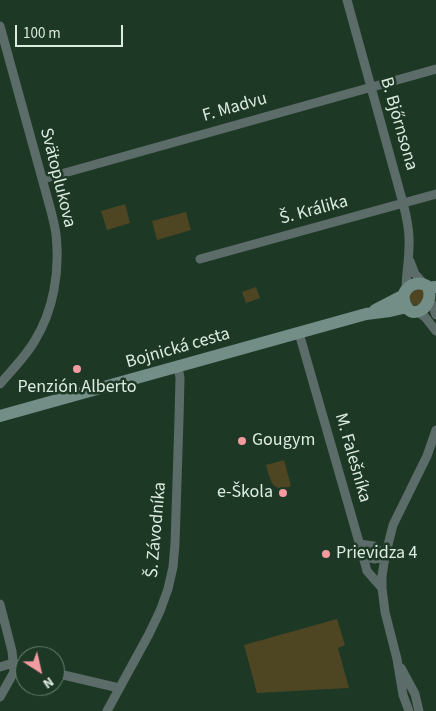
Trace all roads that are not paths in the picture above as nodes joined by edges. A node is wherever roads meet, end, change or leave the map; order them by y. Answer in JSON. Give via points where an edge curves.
{"nodes":[{"id":1,"x":347,"y":0,"type":"edge"},
{"id":2,"x":0,"y":26,"type":"edge"},
{"id":3,"x":436,"y":69,"type":"edge"},
{"id":4,"x":371,"y":87,"type":"junction"},
{"id":5,"x":42,"y":179,"type":"junction"},
{"id":6,"x":436,"y":194,"type":"edge"},
{"id":7,"x":403,"y":203,"type":"junction"},
{"id":8,"x":409,"y":258,"type":"junction"},
{"id":9,"x":200,"y":259,"type":"dead end"},
{"id":10,"x":432,"y":297,"type":"edge"},
{"id":11,"x":409,"y":301,"type":"junction"},
{"id":12,"x":436,"y":331,"type":"edge"},
{"id":13,"x":300,"y":333,"type":"junction"},
{"id":14,"x":178,"y":367,"type":"junction"},
{"id":15,"x":0,"y":384,"type":"edge"},
{"id":16,"x":0,"y":416,"type":"edge"},
{"id":17,"x":436,"y":430,"type":"edge"},
{"id":18,"x":359,"y":544,"type":"junction"},
{"id":19,"x":362,"y":556,"type":"junction"},
{"id":20,"x":385,"y":557,"type":"junction"},
{"id":21,"x":382,"y":588,"type":"junction"},
{"id":22,"x":0,"y":604,"type":"edge"},
{"id":23,"x":397,"y":659,"type":"junction"},
{"id":24,"x":13,"y":663,"type":"junction"},
{"id":25,"x":0,"y":667,"type":"edge"},
{"id":26,"x":65,"y":675,"type":"edge"},
{"id":27,"x":119,"y":688,"type":"junction"},
{"id":28,"x":0,"y":697,"type":"edge"},
{"id":29,"x":107,"y":711,"type":"edge"},
{"id":30,"x":409,"y":711,"type":"edge"},
{"id":31,"x":419,"y":711,"type":"edge"}],
"edges":[{"from":1,"to":4,"type":"street","name":"B. Bjőrnsona"},
{"from":2,"to":5,"type":"street","name":"Svätoplukova"},
{"from":3,"to":4,"type":"street","name":"F. Madvu"},
{"from":4,"to":5,"type":"street","name":"F. Madvu"},
{"from":4,"to":7,"type":"street","name":"B. Bjőrnsona"},
{"from":5,"to":15,"type":"street","name":"Svätoplukova","via":[[56,234],[57,269],[52,300],[34,343]]},
{"from":6,"to":7,"type":"street","name":"Š. Králika"},
{"from":7,"to":8,"type":"street","name":"B. Bjőrnsona"},
{"from":7,"to":9,"type":"street","name":"Š. Králika"},
{"from":8,"to":10,"type":"street","name":"B. Bjőrnsona","via":[[415,274]]},
{"from":8,"to":11,"type":"street","name":"B. Bjőrnsona","via":[[406,277]]},
{"from":10,"to":11,"type":"street","name":"Bojnická cesta","via":[[425,311]]},
{"from":10,"to":11,"type":"street","name":"Bojnická cesta","via":[[416,283],[411,285]]},
{"from":11,"to":12,"type":"street"},
{"from":11,"to":13,"type":"street","name":"Bojnická cesta"},
{"from":13,"to":14,"type":"street","name":"Bojnická cesta"},
{"from":13,"to":18,"type":"street","name":"M. Falešníka"},
{"from":14,"to":16,"type":"street","name":"Bojnická cesta"},
{"from":14,"to":27,"type":"street","name":"Š. Závodníka","via":[[180,419],[174,567],[160,611]]},
{"from":17,"to":20,"type":"street","via":[[427,456],[393,525]]},
{"from":18,"to":19,"type":"street","name":"M. Falešníka"},
{"from":18,"to":20,"type":"street","via":[[374,546]]},
{"from":19,"to":20,"type":"street"},
{"from":19,"to":21,"type":"street","name":"M. Falešníka"},
{"from":20,"to":21,"type":"street"},
{"from":21,"to":23,"type":"street"},
{"from":22,"to":24,"type":"street"},
{"from":23,"to":30,"type":"street"},
{"from":23,"to":31,"type":"street","via":[[415,694]]},
{"from":24,"to":25,"type":"street"},
{"from":24,"to":28,"type":"street","via":[[14,672]]},
{"from":26,"to":27,"type":"street"},
{"from":27,"to":29,"type":"street","name":"Š. Závodníka"}]}
